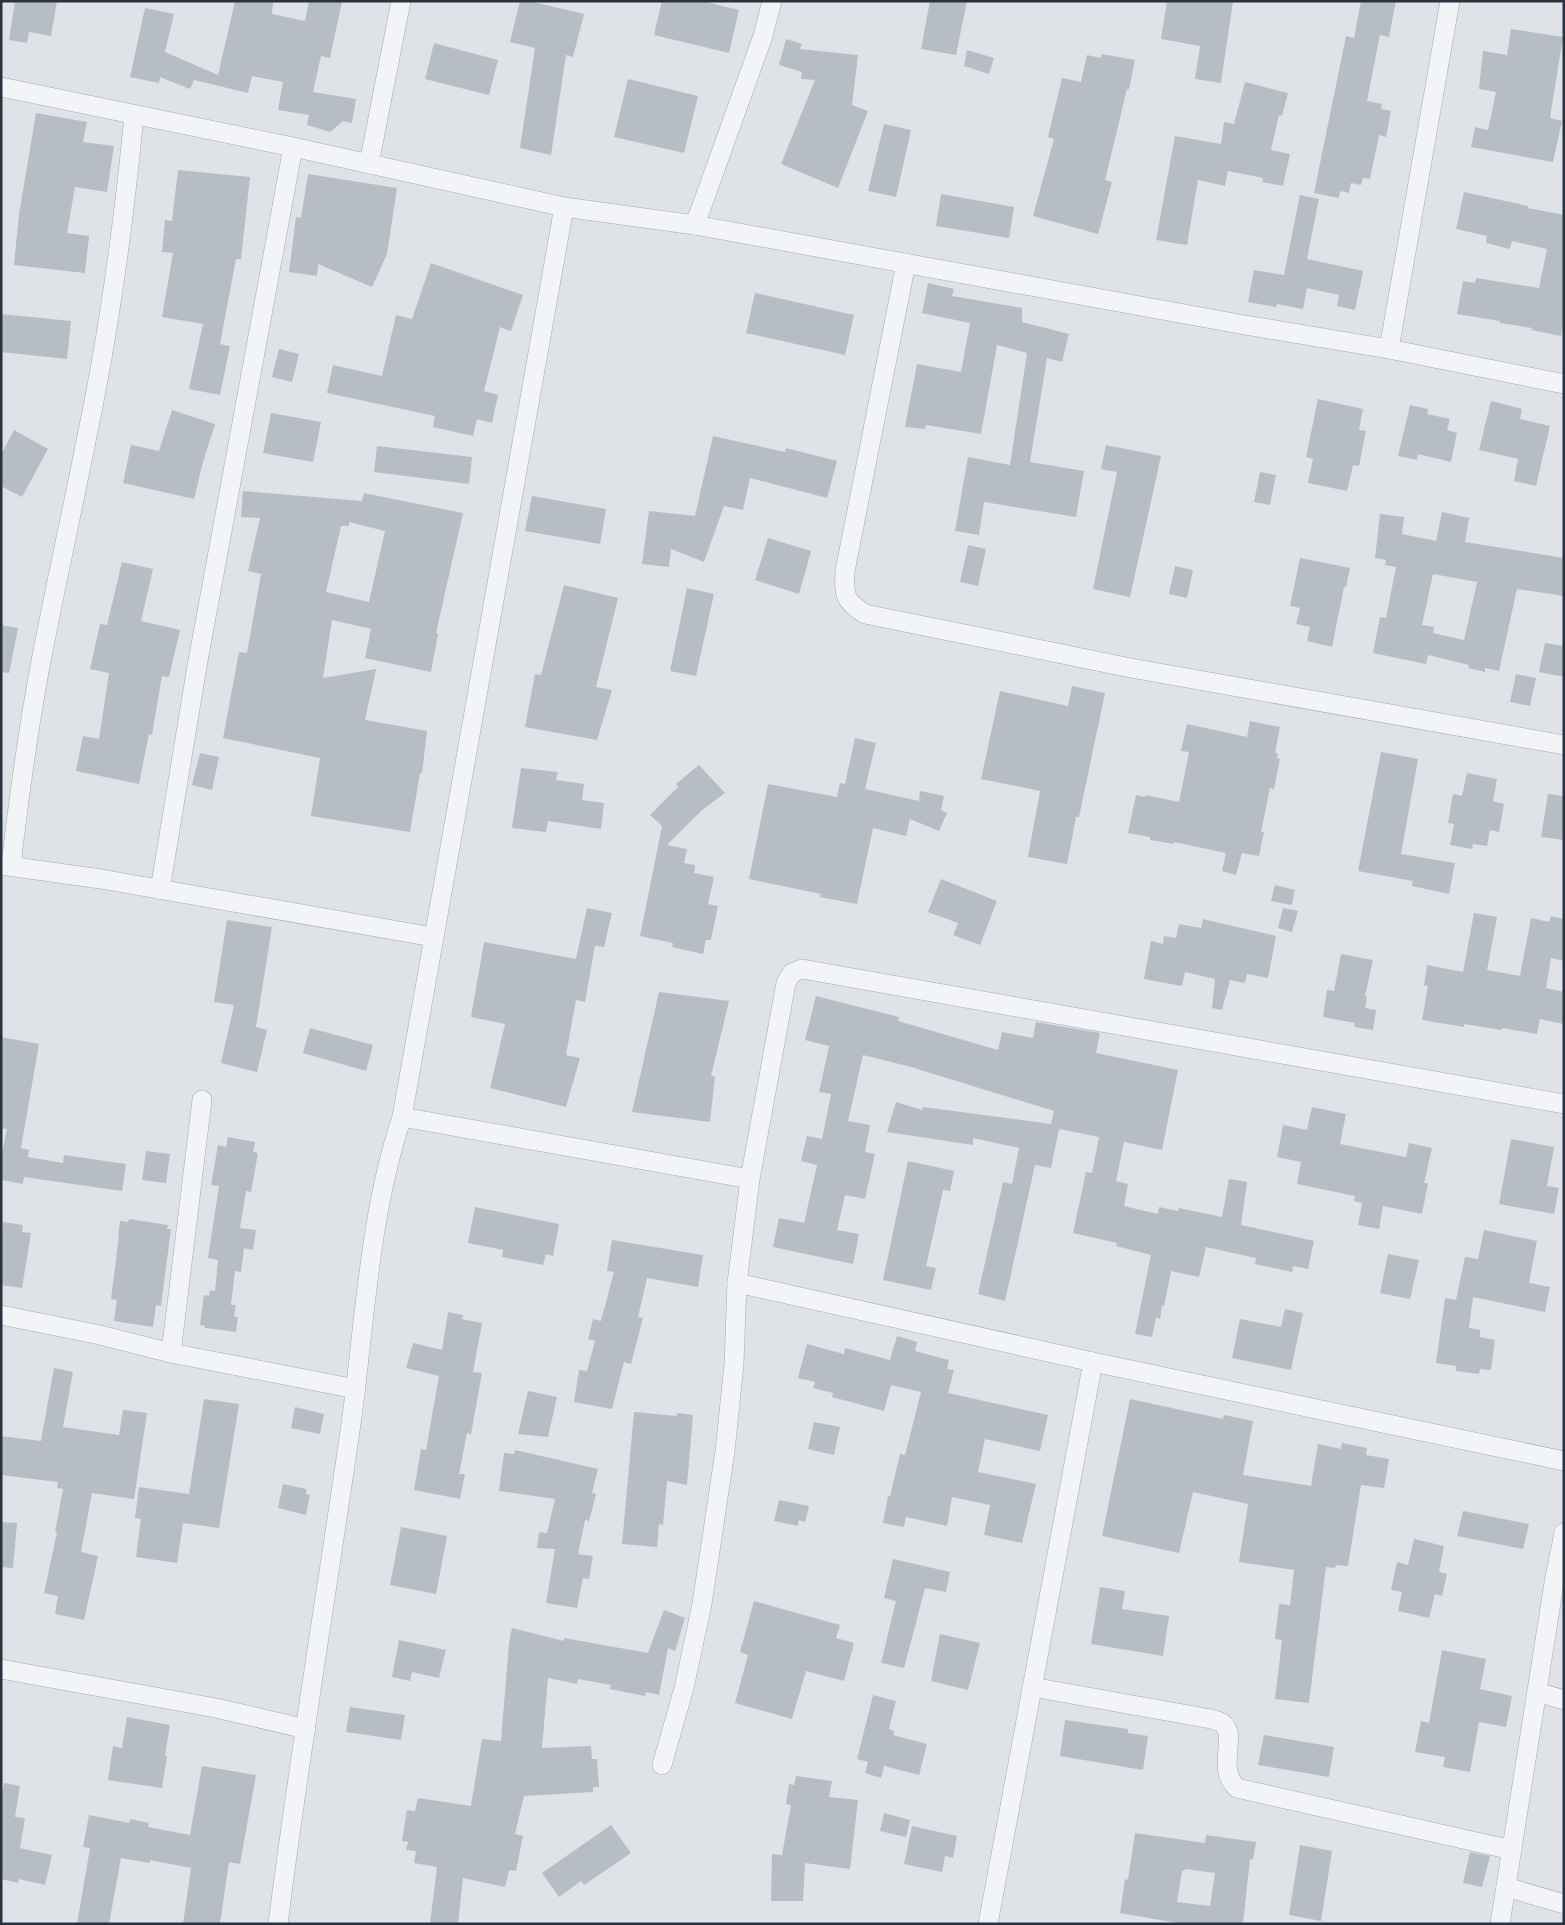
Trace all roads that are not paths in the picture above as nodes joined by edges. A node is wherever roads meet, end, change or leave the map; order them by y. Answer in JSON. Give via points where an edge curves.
{"nodes":[{"id":1,"x":401,"y":1,"type":"edge"},
{"id":2,"x":772,"y":1,"type":"edge"},
{"id":3,"x":1450,"y":1,"type":"edge"},
{"id":4,"x":1,"y":87,"type":"edge"},
{"id":5,"x":134,"y":116,"type":"junction"},
{"id":6,"x":293,"y":147,"type":"junction"},
{"id":7,"x":369,"y":164,"type":"junction"},
{"id":8,"x":564,"y":207,"type":"junction"},
{"id":9,"x":695,"y":225,"type":"junction"},
{"id":10,"x":906,"y":262,"type":"junction"},
{"id":11,"x":1389,"y":349,"type":"junction"},
{"id":12,"x":1564,"y":384,"type":"edge"},
{"id":13,"x":1564,"y":745,"type":"edge"},
{"id":14,"x":6,"y":865,"type":"edge"},
{"id":15,"x":160,"y":890,"type":"junction"},
{"id":16,"x":433,"y":937,"type":"junction"},
{"id":17,"x":202,"y":1100,"type":"dead end"},
{"id":18,"x":1564,"y":1104,"type":"edge"},
{"id":19,"x":402,"y":1117,"type":"junction"},
{"id":20,"x":750,"y":1179,"type":"junction"},
{"id":21,"x":737,"y":1283,"type":"junction"},
{"id":22,"x":1,"y":1314,"type":"edge"},
{"id":23,"x":171,"y":1353,"type":"junction"},
{"id":24,"x":1093,"y":1362,"type":"junction"},
{"id":25,"x":356,"y":1389,"type":"junction"},
{"id":26,"x":1564,"y":1461,"type":"edge"},
{"id":27,"x":1564,"y":1533,"type":"edge"},
{"id":28,"x":1,"y":1669,"type":"edge"},
{"id":29,"x":1032,"y":1687,"type":"junction"},
{"id":30,"x":1537,"y":1692,"type":"junction"},
{"id":31,"x":1564,"y":1700,"type":"edge"},
{"id":32,"x":306,"y":1729,"type":"junction"},
{"id":33,"x":662,"y":1765,"type":"dead end"},
{"id":34,"x":1512,"y":1850,"type":"junction"},
{"id":35,"x":1506,"y":1887,"type":"junction"},
{"id":36,"x":1564,"y":1904,"type":"edge"},
{"id":37,"x":278,"y":1924,"type":"edge"},
{"id":38,"x":988,"y":1924,"type":"edge"},
{"id":39,"x":1500,"y":1924,"type":"edge"}],
"edges":[{"from":1,"to":7,"type":"street"},
{"from":2,"to":9,"type":"street","via":[[763,36]]},
{"from":3,"to":11,"type":"street"},
{"from":4,"to":5,"type":"street"},
{"from":5,"to":6,"type":"street"},
{"from":5,"to":14,"type":"street","via":[[124,219],[96,395],[39,672]]},
{"from":6,"to":7,"type":"street"},
{"from":6,"to":15,"type":"street","via":[[197,666]]},
{"from":7,"to":8,"type":"street"},
{"from":8,"to":9,"type":"street"},
{"from":8,"to":16,"type":"street"},
{"from":9,"to":10,"type":"street"},
{"from":10,"to":11,"type":"street"},
{"from":10,"to":13,"type":"street","via":[[845,571],[844,589],[850,604],[865,614],[1131,668]]},
{"from":11,"to":12,"type":"street"},
{"from":14,"to":15,"type":"street"},
{"from":15,"to":16,"type":"street"},
{"from":16,"to":19,"type":"street"},
{"from":17,"to":23,"type":"street"},
{"from":18,"to":20,"type":"street","via":[[802,969],[792,973],[786,983]]},
{"from":19,"to":20,"type":"street"},
{"from":19,"to":25,"type":"street","via":[[379,1201]]},
{"from":20,"to":21,"type":"street"},
{"from":21,"to":24,"type":"street"},
{"from":21,"to":33,"type":"street","via":[[734,1364],[725,1451],[702,1604],[684,1688]]},
{"from":22,"to":23,"type":"street"},
{"from":23,"to":25,"type":"street"},
{"from":24,"to":26,"type":"street"},
{"from":24,"to":29,"type":"street"},
{"from":25,"to":32,"type":"street"},
{"from":27,"to":30,"type":"street"},
{"from":28,"to":32,"type":"street","via":[[216,1708]]},
{"from":29,"to":34,"type":"street","via":[[1211,1719],[1223,1724],[1229,1734],[1226,1770],[1230,1782],[1237,1788]]},
{"from":29,"to":38,"type":"street"},
{"from":30,"to":31,"type":"street"},
{"from":30,"to":34,"type":"street"},
{"from":32,"to":37,"type":"street"},
{"from":34,"to":35,"type":"street"},
{"from":35,"to":36,"type":"street"},
{"from":35,"to":39,"type":"street"}]}
